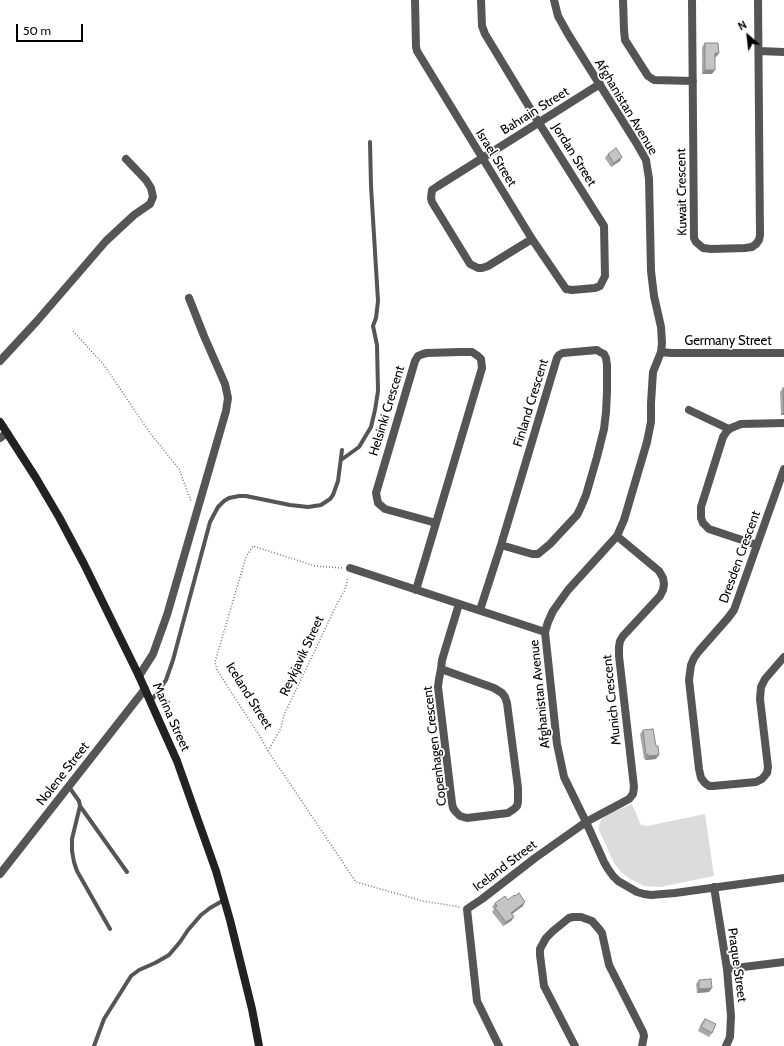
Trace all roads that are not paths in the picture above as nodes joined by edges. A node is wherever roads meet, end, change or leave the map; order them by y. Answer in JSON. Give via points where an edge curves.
{"nodes":[{"id":1,"x":415,"y":0,"type":"edge"},
{"id":2,"x":481,"y":0,"type":"edge"},
{"id":3,"x":554,"y":0,"type":"edge"},
{"id":4,"x":623,"y":0,"type":"edge"},
{"id":5,"x":692,"y":0,"type":"edge"},
{"id":6,"x":758,"y":0,"type":"edge"},
{"id":7,"x":758,"y":51,"type":"junction"},
{"id":8,"x":784,"y":52,"type":"edge"},
{"id":9,"x":693,"y":81,"type":"junction"},
{"id":10,"x":600,"y":84,"type":"junction"},
{"id":11,"x":539,"y":123,"type":"junction"},
{"id":12,"x":370,"y":142,"type":"dead end"},
{"id":13,"x":126,"y":158,"type":"dead end"},
{"id":14,"x":483,"y":158,"type":"junction"},
{"id":15,"x":532,"y":239,"type":"junction"},
{"id":16,"x":600,"y":286,"type":"joint"},
{"id":17,"x":189,"y":298,"type":"dead end"},
{"id":18,"x":661,"y":352,"type":"junction"},
{"id":19,"x":784,"y":353,"type":"edge"},
{"id":20,"x":0,"y":360,"type":"edge"},
{"id":21,"x":689,"y":410,"type":"dead end"},
{"id":22,"x":0,"y":422,"type":"edge"},
{"id":23,"x":784,"y":423,"type":"edge"},
{"id":24,"x":729,"y":429,"type":"junction"},
{"id":25,"x":7,"y":433,"type":"junction"},
{"id":26,"x":0,"y":438,"type":"edge"},
{"id":27,"x":342,"y":450,"type":"dead end"},
{"id":28,"x":341,"y":460,"type":"junction"},
{"id":29,"x":784,"y":468,"type":"edge"},
{"id":30,"x":436,"y":523,"type":"junction"},
{"id":31,"x":617,"y":536,"type":"junction"},
{"id":32,"x":501,"y":545,"type":"junction"},
{"id":33,"x":757,"y":545,"type":"junction"},
{"id":34,"x":350,"y":568,"type":"road end"},
{"id":35,"x":416,"y":590,"type":"junction"},
{"id":36,"x":459,"y":604,"type":"junction"},
{"id":37,"x":480,"y":610,"type":"junction"},
{"id":38,"x":545,"y":632,"type":"junction"},
{"id":39,"x":784,"y":657,"type":"edge"},
{"id":40,"x":441,"y":669,"type":"junction"},
{"id":41,"x":139,"y":676,"type":"junction"},
{"id":42,"x":145,"y":689,"type":"junction"},
{"id":43,"x":151,"y":701,"type":"junction"},
{"id":44,"x":68,"y":787,"type":"junction"},
{"id":45,"x":80,"y":806,"type":"junction"},
{"id":46,"x":586,"y":822,"type":"junction"},
{"id":47,"x":2,"y":870,"type":"edge"},
{"id":48,"x":127,"y":872,"type":"dead end"},
{"id":49,"x":784,"y":878,"type":"edge"},
{"id":50,"x":714,"y":887,"type":"junction"},
{"id":51,"x":224,"y":900,"type":"junction"},
{"id":52,"x":110,"y":929,"type":"dead end"},
{"id":53,"x":784,"y":962,"type":"edge"},
{"id":54,"x":726,"y":969,"type":"junction"},
{"id":55,"x":94,"y":1046,"type":"edge"},
{"id":56,"x":259,"y":1046,"type":"edge"},
{"id":57,"x":499,"y":1046,"type":"edge"},
{"id":58,"x":575,"y":1046,"type":"edge"},
{"id":59,"x":642,"y":1046,"type":"edge"},
{"id":60,"x":726,"y":1046,"type":"edge"}],
"edges":[{"from":1,"to":14,"type":"street","name":"Israel Street","via":[[417,51]]},
{"from":2,"to":11,"type":"street","name":"Jordan Street","via":[[483,31]]},
{"from":3,"to":10,"type":"street","name":"Afghanistan Avenue","via":[[558,16]]},
{"from":4,"to":9,"type":"street","via":[[625,40],[648,76],[654,80]]},
{"from":5,"to":9,"type":"street","name":"Kuwait Crescent"},
{"from":6,"to":7,"type":"street","name":"Kuwait Crescent"},
{"from":7,"to":8,"type":"street"},
{"from":7,"to":9,"type":"street","name":"Kuwait Crescent","via":[[761,228],[759,240],[752,246],[703,248],[694,238]]},
{"from":10,"to":11,"type":"street","name":"Bahrain Street"},
{"from":10,"to":18,"type":"street","name":"Afghanistan Avenue","via":[[644,155],[647,166],[651,271],[661,328]]},
{"from":11,"to":14,"type":"street","name":"Bahrain Street"},
{"from":11,"to":16,"type":"street","name":"Jordan Street","via":[[604,226],[605,276]]},
{"from":12,"to":28,"type":"lane","via":[[378,301],[373,326],[377,345],[378,391],[371,427],[359,447]]},
{"from":13,"to":20,"type":"street","via":[[151,188],[153,197],[150,204],[106,241]]},
{"from":14,"to":15,"type":"street","name":"Israel Street"},
{"from":14,"to":15,"type":"street","name":"Bahrain Street","via":[[432,190],[431,198],[435,207],[470,264],[478,268],[488,266]]},
{"from":15,"to":16,"type":"street","name":"Israel Street","via":[[566,289],[591,289]]},
{"from":17,"to":41,"type":"street","via":[[225,384],[228,398],[167,615],[153,654]]},
{"from":18,"to":19,"type":"street","name":"Germany Street"},
{"from":18,"to":31,"type":"street","name":"Afghanistan Avenue","via":[[653,372],[651,422],[647,442]]},
{"from":21,"to":24,"type":"street"},
{"from":22,"to":25,"type":"main road","name":"Marina Street"},
{"from":23,"to":24,"type":"street","via":[[741,424]]},
{"from":24,"to":33,"type":"street","via":[[723,437],[701,507],[701,518],[709,529]]},
{"from":25,"to":26,"type":"street"},
{"from":25,"to":41,"type":"main road","name":"Marina Street","via":[[59,517]]},
{"from":27,"to":28,"type":"lane"},
{"from":28,"to":43,"type":"lane","via":[[333,494],[321,505],[302,507],[239,496],[229,498],[218,507],[210,522],[173,660],[166,680]]},
{"from":29,"to":33,"type":"street","name":"Dresden Crescent"},
{"from":30,"to":30,"type":"street","name":"Helsinki Crescent","via":[[482,368],[481,359],[472,352],[427,353],[418,356],[376,493],[378,502],[385,509]]},
{"from":30,"to":35,"type":"street","name":"Helsinki Crescent"},
{"from":31,"to":38,"type":"street","name":"Afghanistan Avenue","via":[[568,590],[553,611]]},
{"from":31,"to":46,"type":"street","name":"Munich Crescent","via":[[659,571],[664,584],[660,596],[623,636],[619,647],[633,794],[623,803]]},
{"from":32,"to":32,"type":"street","name":"Finland Crescent","via":[[557,358],[563,353],[597,350],[606,358],[606,412],[597,457],[581,507],[577,515],[538,554]]},
{"from":32,"to":37,"type":"street","name":"Finland Crescent"},
{"from":33,"to":39,"type":"street","name":"Dresden Crescent","via":[[734,610],[694,658],[690,670],[699,770],[701,778],[709,786],[756,782],[767,773],[761,687]]},
{"from":34,"to":35,"type":"street"},
{"from":35,"to":36,"type":"street"},
{"from":36,"to":37,"type":"street"},
{"from":36,"to":40,"type":"street","name":"Copenhagen Crescent"},
{"from":37,"to":38,"type":"street"},
{"from":38,"to":46,"type":"street","name":"Afghanistan Avenue","via":[[556,744],[564,777]]},
{"from":40,"to":40,"type":"street","name":"Copenhagen Crescent","via":[[438,687],[453,808],[460,816],[467,818],[508,813],[517,806],[518,788],[505,697],[494,688]]},
{"from":41,"to":42,"type":"main road","name":"Marina Street"},
{"from":42,"to":43,"type":"main road","name":"Marina Street"},
{"from":42,"to":44,"type":"street","name":"Nolene Street"},
{"from":43,"to":51,"type":"main road","name":"Marina Street","via":[[177,761]]},
{"from":44,"to":45,"type":"lane"},
{"from":44,"to":47,"type":"street","name":"Nolene Street"},
{"from":45,"to":48,"type":"lane"},
{"from":45,"to":52,"type":"lane","via":[[72,839],[76,871]]},
{"from":46,"to":50,"type":"street","name":"Afghanistan Avenue","via":[[608,869],[618,881],[637,892],[651,895]]},
{"from":46,"to":57,"type":"street","name":"Iceland Street","via":[[468,908],[477,1001]]},
{"from":49,"to":50,"type":"street","name":"Afghanistan Avenue"},
{"from":50,"to":54,"type":"street","name":"Praque Street"},
{"from":51,"to":55,"type":"lane","via":[[202,915],[169,955],[131,976],[104,1019]]},
{"from":51,"to":56,"type":"main road","name":"Marina Street"},
{"from":53,"to":54,"type":"street"},
{"from":54,"to":60,"type":"street","name":"Praque Street","via":[[732,1016],[730,1037]]},
{"from":58,"to":59,"type":"street","via":[[544,986],[540,955],[546,938],[573,917],[592,921],[602,933],[609,965],[643,1032]]}]}
